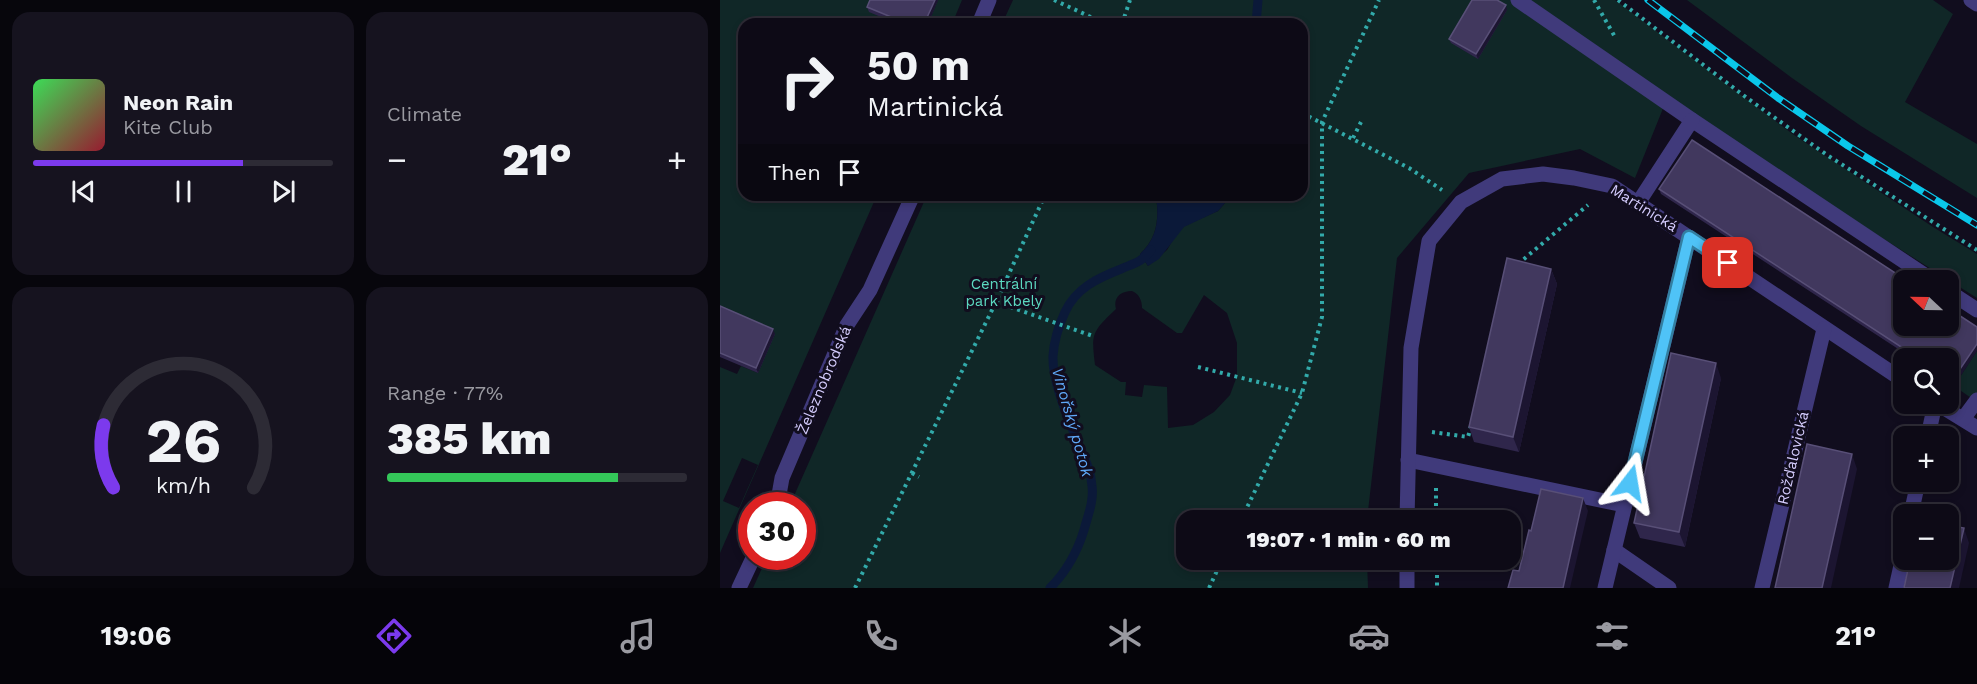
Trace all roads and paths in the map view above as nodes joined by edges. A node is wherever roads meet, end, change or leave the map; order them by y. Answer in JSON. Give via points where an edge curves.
{"nodes":[{"id":1,"x":989,"y":0,"type":"edge"},
{"id":2,"x":1053,"y":0,"type":"edge"},
{"id":3,"x":1130,"y":0,"type":"edge"},
{"id":4,"x":1379,"y":0,"type":"edge"},
{"id":5,"x":1518,"y":0,"type":"edge"},
{"id":6,"x":1618,"y":0,"type":"edge"},
{"id":7,"x":1971,"y":0,"type":"edge"},
{"id":8,"x":1977,"y":4,"type":"edge"},
{"id":9,"x":982,"y":18,"type":"edge"},
{"id":10,"x":1093,"y":18,"type":"edge"},
{"id":11,"x":1124,"y":18,"type":"edge"},
{"id":12,"x":1308,"y":116,"type":"edge"},
{"id":13,"x":1692,"y":120,"type":"junction"},
{"id":14,"x":1361,"y":122,"type":"dead end"},
{"id":15,"x":1322,"y":123,"type":"junction"},
{"id":16,"x":1353,"y":138,"type":"junction"},
{"id":17,"x":1612,"y":186,"type":"junction"},
{"id":18,"x":910,"y":201,"type":"edge"},
{"id":19,"x":1042,"y":201,"type":"edge"},
{"id":20,"x":1461,"y":202,"type":"junction"},
{"id":21,"x":1638,"y":203,"type":"junction"},
{"id":22,"x":1689,"y":237,"type":"junction"},
{"id":23,"x":1977,"y":250,"type":"edge"},
{"id":24,"x":1513,"y":267,"type":"edge"},
{"id":25,"x":1917,"y":270,"type":"edge"},
{"id":26,"x":1959,"y":298,"type":"edge"},
{"id":27,"x":996,"y":302,"type":"junction"},
{"id":28,"x":1977,"y":310,"type":"edge"},
{"id":29,"x":1824,"y":329,"type":"junction"},
{"id":30,"x":1093,"y":336,"type":"dead end"},
{"id":31,"x":1198,"y":367,"type":"dead end"},
{"id":32,"x":1893,"y":374,"type":"edge"},
{"id":33,"x":1302,"y":393,"type":"junction"},
{"id":34,"x":1977,"y":400,"type":"edge"},
{"id":35,"x":1955,"y":414,"type":"edge"},
{"id":36,"x":1964,"y":419,"type":"junction"},
{"id":37,"x":1471,"y":426,"type":"edge"},
{"id":38,"x":1977,"y":428,"type":"edge"},
{"id":39,"x":1433,"y":440,"type":"dead end"},
{"id":40,"x":1408,"y":460,"type":"junction"},
{"id":41,"x":912,"y":473,"type":"junction"},
{"id":42,"x":919,"y":477,"type":"dead end"},
{"id":43,"x":1436,"y":485,"type":"dead end"},
{"id":44,"x":780,"y":492,"type":"edge"},
{"id":45,"x":1624,"y":505,"type":"junction"},
{"id":46,"x":1246,"y":510,"type":"edge"},
{"id":47,"x":1407,"y":510,"type":"edge"},
{"id":48,"x":1436,"y":510,"type":"edge"},
{"id":49,"x":1614,"y":550,"type":"junction"},
{"id":50,"x":747,"y":570,"type":"edge"},
{"id":51,"x":1217,"y":570,"type":"edge"},
{"id":52,"x":1407,"y":570,"type":"edge"},
{"id":53,"x":1437,"y":570,"type":"edge"},
{"id":54,"x":1900,"y":570,"type":"edge"},
{"id":55,"x":739,"y":588,"type":"edge"},
{"id":56,"x":855,"y":588,"type":"edge"},
{"id":57,"x":1209,"y":588,"type":"edge"},
{"id":58,"x":1407,"y":588,"type":"edge"},
{"id":59,"x":1437,"y":588,"type":"edge"},
{"id":60,"x":1605,"y":588,"type":"edge"},
{"id":61,"x":1669,"y":588,"type":"edge"},
{"id":62,"x":1762,"y":588,"type":"edge"},
{"id":63,"x":1896,"y":588,"type":"edge"}],
"edges":[{"from":1,"to":9,"type":"street"},
{"from":2,"to":10,"type":"path"},
{"from":3,"to":11,"type":"path"},
{"from":4,"to":15,"type":"path"},
{"from":5,"to":13,"type":"street"},
{"from":6,"to":23,"type":"path","via":[[1827,155]]},
{"from":7,"to":8,"type":"street"},
{"from":12,"to":15,"type":"path"},
{"from":13,"to":21,"type":"street"},
{"from":13,"to":25,"type":"street"},
{"from":14,"to":16,"type":"path"},
{"from":15,"to":16,"type":"path"},
{"from":15,"to":33,"type":"path","via":[[1322,317]]},
{"from":16,"to":20,"type":"path"},
{"from":17,"to":20,"type":"street","name":"Martinická","via":[[1543,174],[1502,179]]},
{"from":17,"to":21,"type":"street","name":"Martinická"},
{"from":17,"to":24,"type":"path"},
{"from":18,"to":44,"type":"street","name":"Železnobrodská","via":[[870,290],[847,325]]},
{"from":19,"to":27,"type":"path"},
{"from":20,"to":40,"type":"street","name":"Martinická","via":[[1429,241],[1411,348]]},
{"from":21,"to":22,"type":"street","name":"Martinická"},
{"from":22,"to":29,"type":"street","name":"Martinická"},
{"from":22,"to":45,"type":"street"},
{"from":26,"to":28,"type":"street"},
{"from":27,"to":30,"type":"path"},
{"from":27,"to":41,"type":"path"},
{"from":29,"to":32,"type":"street","name":"Martinická"},
{"from":29,"to":62,"type":"street","name":"Rožďalovická"},
{"from":31,"to":33,"type":"path"},
{"from":33,"to":46,"type":"path"},
{"from":34,"to":36,"type":"street"},
{"from":35,"to":36,"type":"street"},
{"from":36,"to":38,"type":"street"},
{"from":37,"to":39,"type":"path","via":[[1468,437],[1432,431]]},
{"from":40,"to":45,"type":"street"},
{"from":40,"to":47,"type":"street","name":"Martinická"},
{"from":41,"to":42,"type":"path"},
{"from":41,"to":56,"type":"path"},
{"from":43,"to":48,"type":"path"},
{"from":45,"to":49,"type":"street"},
{"from":49,"to":60,"type":"street"},
{"from":49,"to":61,"type":"street"},
{"from":50,"to":55,"type":"street"},
{"from":51,"to":57,"type":"path"},
{"from":52,"to":58,"type":"street"},
{"from":53,"to":59,"type":"path"},
{"from":54,"to":63,"type":"street"}]}
